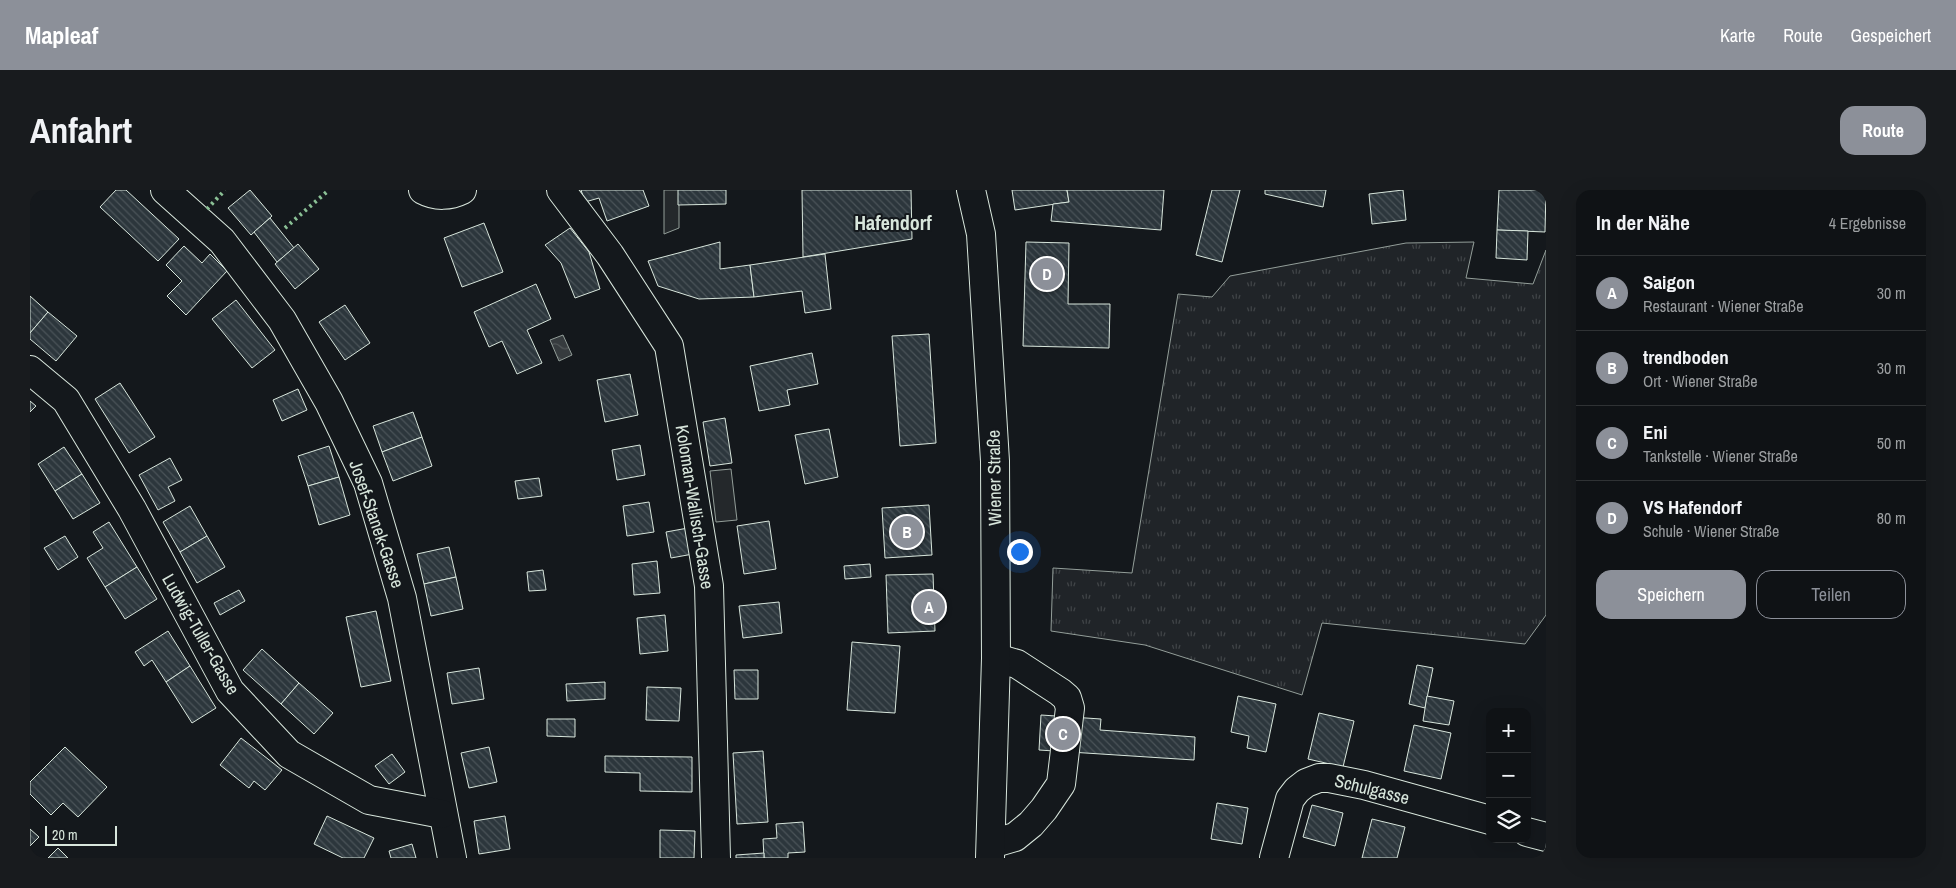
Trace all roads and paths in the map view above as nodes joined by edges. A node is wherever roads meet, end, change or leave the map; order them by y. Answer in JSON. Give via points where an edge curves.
{"nodes":[{"id":1,"x":165,"y":190,"type":"edge"},
{"id":2,"x":423,"y":190,"type":"edge"},
{"id":3,"x":462,"y":190,"type":"edge"},
{"id":4,"x":561,"y":190,"type":"edge"},
{"id":5,"x":971,"y":190,"type":"edge"},
{"id":6,"x":30,"y":370,"type":"edge"},
{"id":7,"x":996,"y":658,"type":"junction"},
{"id":8,"x":442,"y":814,"type":"junction"},
{"id":9,"x":1486,"y":819,"type":"edge"},
{"id":10,"x":1531,"y":833,"type":"edge"},
{"id":11,"x":1546,"y":837,"type":"edge"},
{"id":12,"x":991,"y":851,"type":"edge"},
{"id":13,"x":452,"y":858,"type":"edge"},
{"id":14,"x":716,"y":858,"type":"edge"},
{"id":15,"x":1274,"y":858,"type":"edge"}],
"edges":[{"from":1,"to":8,"type":"street","name":"Josef-Stanek-Gasse","via":[[222,241],[282,320],[329,402],[368,484],[402,598]]},
{"from":2,"to":3,"type":"street","via":[[431,194],[452,195]]},
{"from":4,"to":14,"type":"street","name":"Koloman-Wallisch-Gasse","via":[[610,254],[669,346],[709,586]]},
{"from":5,"to":7,"type":"street","name":"Wiener Straße","via":[[981,234],[996,461]]},
{"from":6,"to":8,"type":"street","name":"Ludwig-Tuller-Gasse","via":[[66,400],[132,510],[230,691],[289,754],[369,800]]},
{"from":7,"to":12,"type":"street","name":"Wiener Straße"},
{"from":7,"to":12,"type":"street","via":[[1017,664],[1060,692],[1067,698],[1070,708],[1060,784],[1031,824]]},
{"from":8,"to":13,"type":"street","name":"Josef-Stanek-Gasse"},
{"from":9,"to":15,"type":"street","name":"Schulgasse","via":[[1364,785],[1319,778],[1306,783],[1290,799]]},
{"from":10,"to":11,"type":"street"}]}
